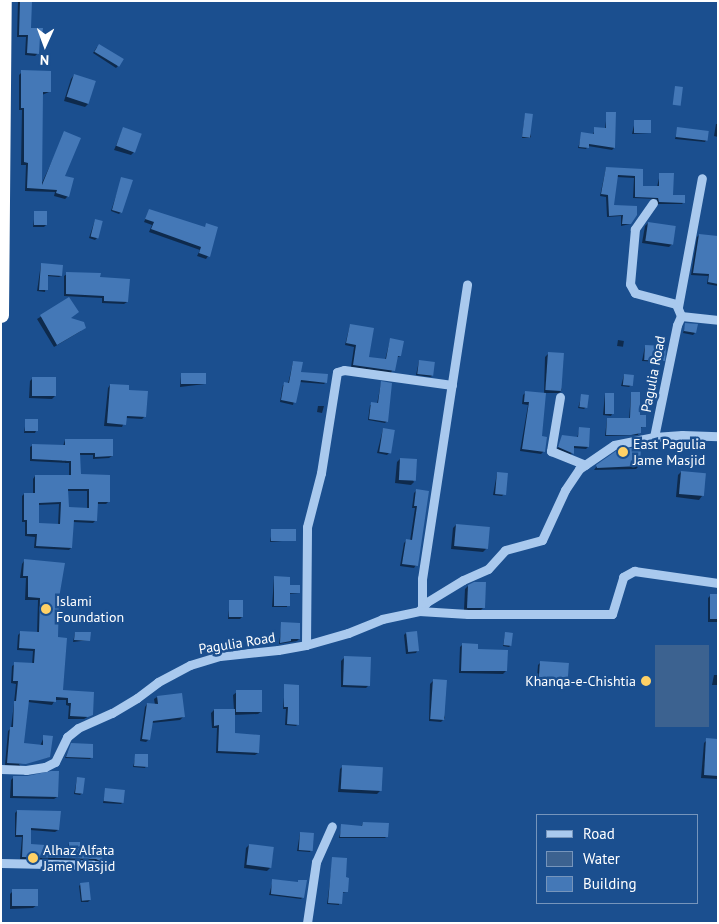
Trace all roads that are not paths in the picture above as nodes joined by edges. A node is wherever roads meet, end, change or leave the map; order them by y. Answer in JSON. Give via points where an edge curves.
{"nodes":[{"id":1,"x":4,"y":1,"type":"edge"},
{"id":2,"x":702,"y":178,"type":"dead end"},
{"id":3,"x":653,"y":203,"type":"dead end"},
{"id":4,"x":2,"y":260,"type":"edge"},
{"id":5,"x":468,"y":284,"type":"dead end"},
{"id":6,"x":679,"y":311,"type":"junction"},
{"id":7,"x":1,"y":315,"type":"edge"},
{"id":8,"x":718,"y":320,"type":"edge"},
{"id":9,"x":452,"y":385,"type":"junction"},
{"id":10,"x":560,"y":397,"type":"dead end"},
{"id":11,"x":718,"y":436,"type":"edge"},
{"id":12,"x":654,"y":437,"type":"junction"},
{"id":13,"x":585,"y":465,"type":"junction"},
{"id":14,"x":718,"y":582,"type":"edge"},
{"id":15,"x":421,"y":609,"type":"junction"},
{"id":16,"x":306,"y":644,"type":"junction"},
{"id":17,"x":1,"y":769,"type":"edge"},
{"id":18,"x":332,"y":826,"type":"dead end"},
{"id":19,"x":1,"y":863,"type":"edge"},
{"id":20,"x":96,"y":865,"type":"dead end"},
{"id":21,"x":307,"y":923,"type":"edge"}],
"edges":[{"from":1,"to":4,"type":"highway"},
{"from":2,"to":6,"type":"street","name":"Pagulia Road"},
{"from":3,"to":6,"type":"street","via":[[635,230],[630,284],[635,293],[664,299],[676,304]]},
{"from":4,"to":7,"type":"highway"},
{"from":5,"to":9,"type":"street"},
{"from":6,"to":8,"type":"street"},
{"from":6,"to":12,"type":"street","name":"Pagulia Road"},
{"from":9,"to":15,"type":"street","via":[[422,579]]},
{"from":9,"to":16,"type":"street","via":[[344,370],[337,372],[321,474],[307,527]]},
{"from":10,"to":13,"type":"street","via":[[551,451]]},
{"from":11,"to":12,"type":"street"},
{"from":12,"to":13,"type":"street","name":"Pagulia Road","via":[[614,445]]},
{"from":13,"to":15,"type":"street","name":"Pagulia Road","via":[[564,490],[542,540],[505,550],[488,569],[463,580]]},
{"from":14,"to":15,"type":"street","name":"Pagulia Road","via":[[634,571],[624,577],[612,614],[468,614]]},
{"from":15,"to":16,"type":"street","name":"Pagulia Road"},
{"from":16,"to":17,"type":"street","name":"Pagulia Road","via":[[220,656],[190,665],[158,682],[112,714],[78,728],[68,737],[55,762],[26,770]]},
{"from":18,"to":21,"type":"street","via":[[316,862]]},
{"from":19,"to":20,"type":"street"}]}
